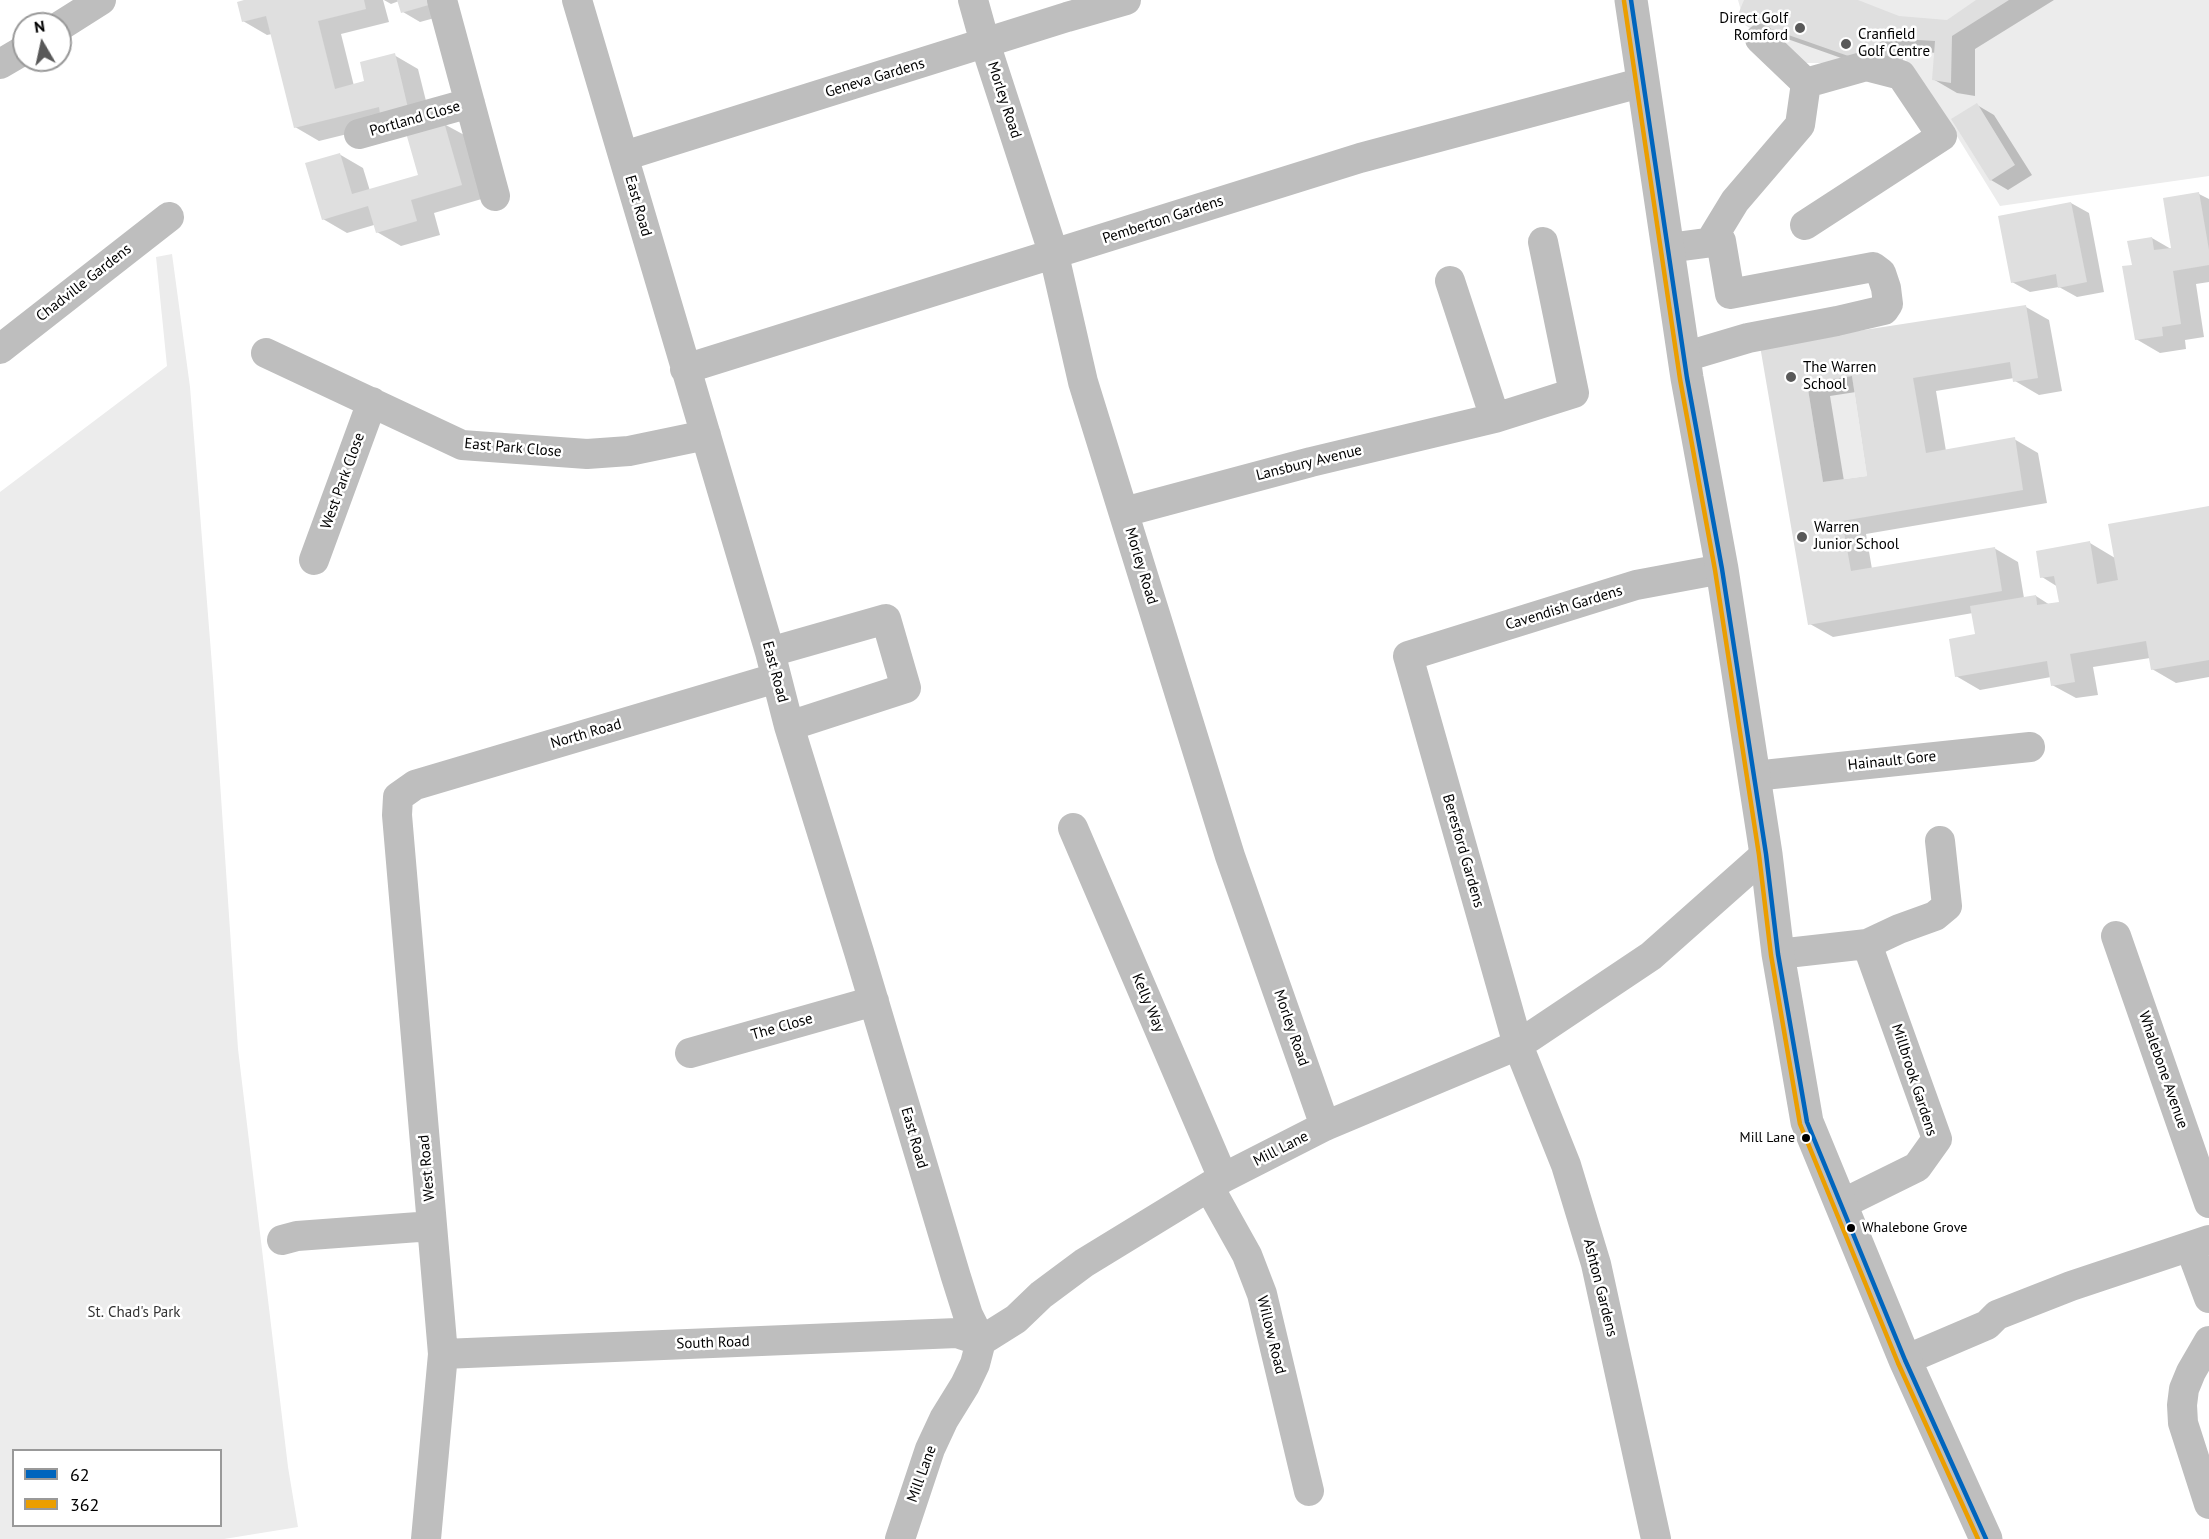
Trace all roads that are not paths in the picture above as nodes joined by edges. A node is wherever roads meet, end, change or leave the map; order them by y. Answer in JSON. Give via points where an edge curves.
{"nodes":[{"id":1,"x":101,"y":0,"type":"edge"},
{"id":2,"x":442,"y":0,"type":"edge"},
{"id":3,"x":577,"y":0,"type":"edge"},
{"id":4,"x":973,"y":0,"type":"edge"},
{"id":5,"x":1126,"y":0,"type":"edge"},
{"id":6,"x":1630,"y":0,"type":"edge"},
{"id":7,"x":72,"y":18,"type":"edge"},
{"id":8,"x":1760,"y":39,"type":"dead end"},
{"id":9,"x":985,"y":43,"type":"junction"},
{"id":10,"x":1644,"y":82,"type":"junction"},
{"id":11,"x":1806,"y":82,"type":"junction"},
{"id":12,"x":470,"y":103,"type":"junction"},
{"id":13,"x":359,"y":134,"type":"dead end"},
{"id":14,"x":624,"y":156,"type":"junction"},
{"id":15,"x":495,"y":196,"type":"dead end"},
{"id":16,"x":169,"y":217,"type":"dead end"},
{"id":17,"x":1804,"y":225,"type":"dead end"},
{"id":18,"x":1543,"y":242,"type":"dead end"},
{"id":19,"x":1710,"y":242,"type":"junction"},
{"id":20,"x":1668,"y":248,"type":"junction"},
{"id":21,"x":1054,"y":255,"type":"junction"},
{"id":22,"x":1450,"y":281,"type":"dead end"},
{"id":23,"x":0,"y":349,"type":"edge"},
{"id":24,"x":1697,"y":352,"type":"junction"},
{"id":25,"x":266,"y":353,"type":"dead end"},
{"id":26,"x":685,"y":369,"type":"junction"},
{"id":27,"x":372,"y":402,"type":"junction"},
{"id":28,"x":1495,"y":418,"type":"junction"},
{"id":29,"x":706,"y":435,"type":"junction"},
{"id":30,"x":1124,"y":512,"type":"junction"},
{"id":31,"x":314,"y":560,"type":"dead end"},
{"id":32,"x":1722,"y":569,"type":"junction"},
{"id":33,"x":1408,"y":656,"type":"joint"},
{"id":34,"x":773,"y":665,"type":"junction"},
{"id":35,"x":789,"y":726,"type":"junction"},
{"id":36,"x":2030,"y":747,"type":"dead end"},
{"id":37,"x":1754,"y":776,"type":"junction"},
{"id":38,"x":399,"y":796,"type":"joint"},
{"id":39,"x":1073,"y":828,"type":"dead end"},
{"id":40,"x":1940,"y":841,"type":"dead end"},
{"id":41,"x":1766,"y":854,"type":"junction"},
{"id":42,"x":2116,"y":936,"type":"dead end"},
{"id":43,"x":1867,"y":944,"type":"junction"},
{"id":44,"x":1778,"y":954,"type":"junction"},
{"id":45,"x":874,"y":1001,"type":"junction"},
{"id":46,"x":1518,"y":1046,"type":"junction"},
{"id":47,"x":690,"y":1053,"type":"dead end"},
{"id":48,"x":1325,"y":1126,"type":"junction"},
{"id":49,"x":1216,"y":1183,"type":"junction"},
{"id":50,"x":2209,"y":1203,"type":"edge"},
{"id":51,"x":1842,"y":1204,"type":"junction"},
{"id":52,"x":432,"y":1226,"type":"junction"},
{"id":53,"x":282,"y":1240,"type":"dead end"},
{"id":54,"x":2200,"y":1243,"type":"edge"},
{"id":55,"x":2209,"y":1298,"type":"edge"},
{"id":56,"x":981,"y":1341,"type":"junction"},
{"id":57,"x":2209,"y":1341,"type":"edge"},
{"id":58,"x":443,"y":1354,"type":"junction"},
{"id":59,"x":1905,"y":1360,"type":"junction"},
{"id":60,"x":1309,"y":1491,"type":"dead end"},
{"id":61,"x":2209,"y":1504,"type":"edge"},
{"id":62,"x":426,"y":1539,"type":"edge"},
{"id":63,"x":900,"y":1539,"type":"edge"},
{"id":64,"x":1656,"y":1539,"type":"edge"},
{"id":65,"x":1986,"y":1539,"type":"edge"}],
"edges":[{"from":1,"to":7,"type":"street"},
{"from":2,"to":12,"type":"street","name":"Portland Close"},
{"from":3,"to":14,"type":"street","name":"East Road"},
{"from":4,"to":9,"type":"street","name":"Morley Road"},
{"from":5,"to":9,"type":"street","name":"Geneva Gardens"},
{"from":6,"to":10,"type":"main road"},
{"from":8,"to":11,"type":"street"},
{"from":9,"to":14,"type":"street","name":"Geneva Gardens"},
{"from":9,"to":21,"type":"street","name":"Morley Road"},
{"from":10,"to":20,"type":"main road"},
{"from":10,"to":21,"type":"street","name":"Pemberton Gardens","via":[[1360,158]]},
{"from":11,"to":17,"type":"street","via":[[1866,66],[1902,75],[1942,136]]},
{"from":11,"to":19,"type":"street","via":[[1800,125],[1735,201]]},
{"from":12,"to":13,"type":"street","name":"Portland Close"},
{"from":12,"to":15,"type":"street","name":"Portland Close"},
{"from":14,"to":26,"type":"street","name":"East Road"},
{"from":16,"to":23,"type":"street","name":"Chadville Gardens"},
{"from":18,"to":28,"type":"street","name":"Lansbury Avenue","via":[[1574,393]]},
{"from":19,"to":20,"type":"street"},
{"from":19,"to":24,"type":"street","via":[[1721,241],[1731,294],[1873,267],[1881,273],[1888,304],[1884,310]]},
{"from":20,"to":24,"type":"main road"},
{"from":21,"to":26,"type":"street","name":"Pemberton Gardens"},
{"from":21,"to":30,"type":"street","name":"Morley Road","via":[[1083,382]]},
{"from":22,"to":28,"type":"street"},
{"from":24,"to":32,"type":"main road"},
{"from":25,"to":27,"type":"street","name":"East Park Close"},
{"from":26,"to":29,"type":"street","name":"East Road"},
{"from":27,"to":29,"type":"street","name":"East Park Close","via":[[462,445],[587,454],[629,451]]},
{"from":27,"to":31,"type":"street","name":"West Park Close"},
{"from":28,"to":30,"type":"street","name":"Lansbury Avenue"},
{"from":29,"to":34,"type":"street","name":"East Road"},
{"from":30,"to":48,"type":"street","name":"Morley Road","via":[[1230,856]]},
{"from":32,"to":33,"type":"street","name":"Cavendish Gardens","via":[[1636,585]]},
{"from":32,"to":37,"type":"main road"},
{"from":33,"to":46,"type":"street","name":"Beresford Gardens"},
{"from":34,"to":35,"type":"street","name":"East Road"},
{"from":34,"to":35,"type":"street","name":"North Road","via":[[886,619],[906,688]]},
{"from":34,"to":38,"type":"street","name":"North Road","via":[[415,785]]},
{"from":35,"to":45,"type":"street","name":"East Road"},
{"from":36,"to":37,"type":"street","name":"Hainault Gore"},
{"from":37,"to":41,"type":"main road"},
{"from":38,"to":52,"type":"street","name":"West Road","via":[[398,826]]},
{"from":39,"to":49,"type":"street","name":"Kelly Way"},
{"from":40,"to":43,"type":"street","via":[[1947,906],[1935,916]]},
{"from":41,"to":44,"type":"main road"},
{"from":41,"to":46,"type":"street","name":"Mill Lane","via":[[1651,956]]},
{"from":42,"to":50,"type":"street","name":"Whalebone Avenue"},
{"from":43,"to":44,"type":"street"},
{"from":43,"to":51,"type":"street","name":"Millbrook Gardens","via":[[1937,1139],[1917,1167]]},
{"from":44,"to":51,"type":"main road","via":[[1807,1122]]},
{"from":45,"to":47,"type":"street","name":"The Close"},
{"from":45,"to":56,"type":"street","name":"East Road","via":[[968,1316]]},
{"from":46,"to":48,"type":"street","name":"Mill Lane"},
{"from":46,"to":64,"type":"street","name":"Ashton Gardens","via":[[1566,1165],[1596,1264]]},
{"from":48,"to":49,"type":"street","name":"Mill Lane"},
{"from":49,"to":56,"type":"street","name":"Mill Lane","via":[[1084,1263]]},
{"from":49,"to":60,"type":"street","name":"Willow Road","via":[[1262,1294]]},
{"from":51,"to":59,"type":"main road"},
{"from":52,"to":53,"type":"street"},
{"from":52,"to":58,"type":"street","name":"West Road"},
{"from":54,"to":55,"type":"street"},
{"from":54,"to":59,"type":"street","via":[[1997,1315],[1987,1325]]},
{"from":56,"to":58,"type":"street","name":"South Road","via":[[957,1333]]},
{"from":56,"to":63,"type":"street","name":"Mill Lane","via":[[975,1364],[930,1449]]},
{"from":57,"to":61,"type":"street","via":[[2191,1372],[2182,1405],[2183,1423]]},
{"from":58,"to":62,"type":"street","name":"West Road"},
{"from":59,"to":65,"type":"main road"}]}
